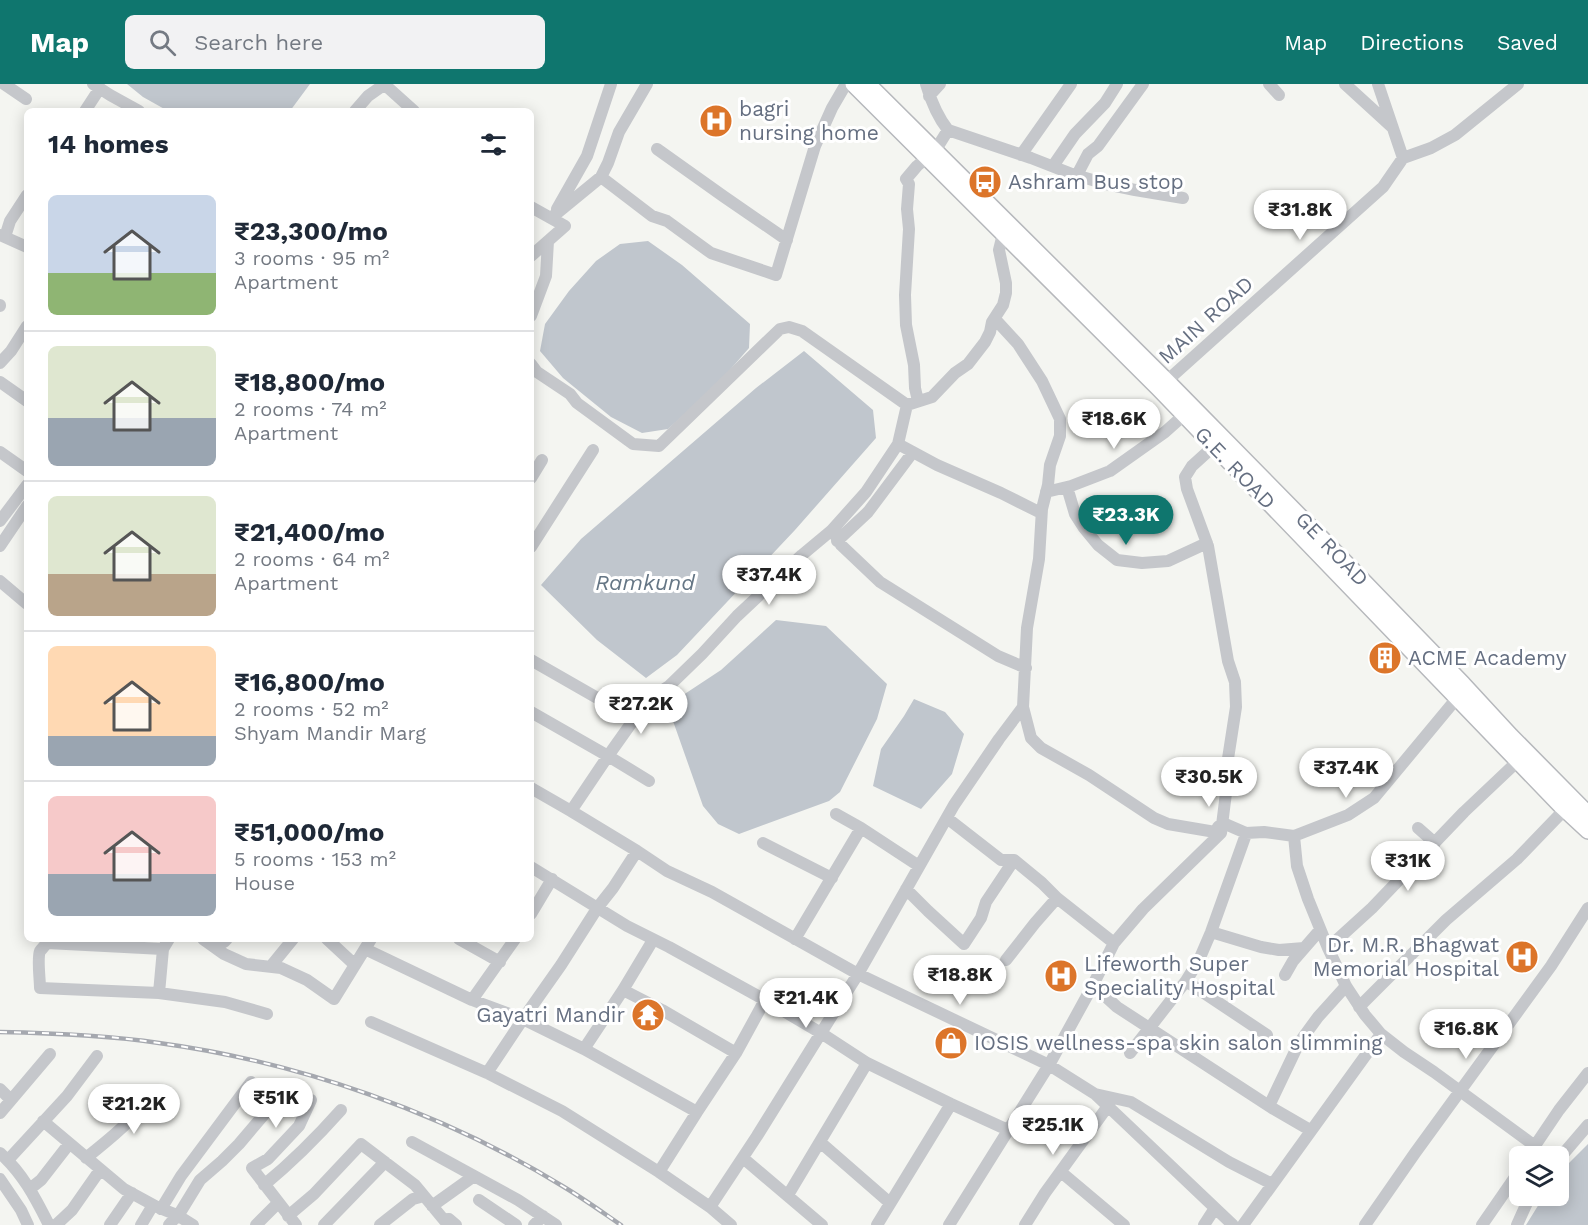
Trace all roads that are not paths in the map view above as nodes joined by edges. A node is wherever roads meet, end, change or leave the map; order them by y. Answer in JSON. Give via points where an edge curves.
{"nodes":[{"id":1,"x":4,"y":84,"type":"edge"},
{"id":2,"x":373,"y":84,"type":"edge"},
{"id":3,"x":384,"y":84,"type":"edge"},
{"id":4,"x":611,"y":84,"type":"edge"},
{"id":5,"x":647,"y":84,"type":"edge"},
{"id":6,"x":846,"y":84,"type":"edge"},
{"id":7,"x":853,"y":84,"type":"edge"},
{"id":8,"x":868,"y":84,"type":"edge"},
{"id":9,"x":940,"y":84,"type":"edge"},
{"id":10,"x":1071,"y":84,"type":"edge"},
{"id":11,"x":1117,"y":84,"type":"edge"},
{"id":12,"x":1143,"y":84,"type":"edge"},
{"id":13,"x":1269,"y":84,"type":"edge"},
{"id":14,"x":1345,"y":84,"type":"edge"},
{"id":15,"x":1378,"y":84,"type":"edge"},
{"id":16,"x":1518,"y":84,"type":"edge"},
{"id":17,"x":96,"y":86,"type":"edge"},
{"id":18,"x":928,"y":90,"type":"edge"},
{"id":19,"x":1279,"y":94,"type":"dead end"},
{"id":20,"x":26,"y":99,"type":"dead end"},
{"id":21,"x":86,"y":108,"type":"edge"},
{"id":22,"x":134,"y":108,"type":"edge"},
{"id":23,"x":349,"y":108,"type":"edge"},
{"id":24,"x":357,"y":108,"type":"edge"},
{"id":25,"x":411,"y":108,"type":"edge"},
{"id":26,"x":1393,"y":128,"type":"junction"},
{"id":27,"x":948,"y":130,"type":"junction"},
{"id":28,"x":657,"y":149,"type":"dead end"},
{"id":29,"x":931,"y":155,"type":"junction"},
{"id":30,"x":1021,"y":155,"type":"junction"},
{"id":31,"x":1403,"y":158,"type":"junction"},
{"id":32,"x":1053,"y":166,"type":"junction"},
{"id":33,"x":1077,"y":175,"type":"junction"},
{"id":34,"x":601,"y":177,"type":"junction"},
{"id":35,"x":1183,"y":198,"type":"dead end"},
{"id":36,"x":24,"y":200,"type":"edge"},
{"id":37,"x":534,"y":209,"type":"edge"},
{"id":38,"x":551,"y":218,"type":"junction"},
{"id":39,"x":1004,"y":228,"type":"junction"},
{"id":40,"x":2,"y":236,"type":"edge"},
{"id":41,"x":787,"y":240,"type":"junction"},
{"id":42,"x":548,"y":241,"type":"junction"},
{"id":43,"x":24,"y":246,"type":"edge"},
{"id":44,"x":534,"y":253,"type":"edge"},
{"id":45,"x":534,"y":308,"type":"edge"},
{"id":46,"x":995,"y":319,"type":"junction"},
{"id":47,"x":24,"y":330,"type":"edge"},
{"id":48,"x":0,"y":363,"type":"edge"},
{"id":49,"x":534,"y":368,"type":"edge"},
{"id":50,"x":0,"y":382,"type":"edge"},
{"id":51,"x":1163,"y":385,"type":"junction"},
{"id":52,"x":24,"y":395,"type":"edge"},
{"id":53,"x":913,"y":403,"type":"junction"},
{"id":54,"x":1184,"y":415,"type":"junction"},
{"id":55,"x":898,"y":444,"type":"junction"},
{"id":56,"x":1214,"y":446,"type":"junction"},
{"id":57,"x":593,"y":450,"type":"dead end"},
{"id":58,"x":0,"y":452,"type":"edge"},
{"id":59,"x":913,"y":452,"type":"junction"},
{"id":60,"x":542,"y":460,"type":"dead end"},
{"id":61,"x":24,"y":469,"type":"edge"},
{"id":62,"x":534,"y":473,"type":"edge"},
{"id":63,"x":1067,"y":487,"type":"junction"},
{"id":64,"x":24,"y":489,"type":"edge"},
{"id":65,"x":1046,"y":492,"type":"junction"},
{"id":66,"x":24,"y":510,"type":"edge"},
{"id":67,"x":1041,"y":513,"type":"junction"},
{"id":68,"x":0,"y":521,"type":"edge"},
{"id":69,"x":835,"y":536,"type":"junction"},
{"id":70,"x":534,"y":542,"type":"edge"},
{"id":71,"x":1207,"y":543,"type":"junction"},
{"id":72,"x":0,"y":546,"type":"edge"},
{"id":73,"x":0,"y":581,"type":"edge"},
{"id":74,"x":24,"y":601,"type":"edge"},
{"id":75,"x":534,"y":662,"type":"edge"},
{"id":76,"x":1026,"y":668,"type":"junction"},
{"id":77,"x":1458,"y":698,"type":"junction"},
{"id":78,"x":1023,"y":707,"type":"junction"},
{"id":79,"x":534,"y":714,"type":"edge"},
{"id":80,"x":634,"y":719,"type":"junction"},
{"id":81,"x":608,"y":756,"type":"junction"},
{"id":82,"x":1518,"y":761,"type":"junction"},
{"id":83,"x":649,"y":781,"type":"dead end"},
{"id":84,"x":534,"y":790,"type":"edge"},
{"id":85,"x":1569,"y":805,"type":"junction"},
{"id":86,"x":571,"y":811,"type":"junction"},
{"id":87,"x":836,"y":814,"type":"dead end"},
{"id":88,"x":1588,"y":814,"type":"edge"},
{"id":89,"x":947,"y":818,"type":"junction"},
{"id":90,"x":861,"y":828,"type":"junction"},
{"id":91,"x":1418,"y":828,"type":"dead end"},
{"id":92,"x":1217,"y":830,"type":"junction"},
{"id":93,"x":1588,"y":831,"type":"edge"},
{"id":94,"x":1294,"y":836,"type":"junction"},
{"id":95,"x":1245,"y":837,"type":"dead end"},
{"id":96,"x":763,"y":843,"type":"dead end"},
{"id":97,"x":1435,"y":843,"type":"junction"},
{"id":98,"x":637,"y":851,"type":"junction"},
{"id":99,"x":1014,"y":860,"type":"junction"},
{"id":100,"x":919,"y":866,"type":"junction"},
{"id":101,"x":534,"y":869,"type":"edge"},
{"id":102,"x":832,"y":878,"type":"junction"},
{"id":103,"x":552,"y":879,"type":"junction"},
{"id":104,"x":906,"y":889,"type":"junction"},
{"id":105,"x":1057,"y":898,"type":"junction"},
{"id":106,"x":598,"y":907,"type":"junction"},
{"id":107,"x":534,"y":909,"type":"edge"},
{"id":108,"x":1588,"y":909,"type":"edge"},
{"id":109,"x":1320,"y":930,"type":"junction"},
{"id":110,"x":1211,"y":932,"type":"junction"},
{"id":111,"x":795,"y":939,"type":"junction"},
{"id":112,"x":653,"y":940,"type":"junction"},
{"id":113,"x":47,"y":942,"type":"edge"},
{"id":114,"x":87,"y":942,"type":"edge"},
{"id":115,"x":207,"y":942,"type":"edge"},
{"id":116,"x":291,"y":942,"type":"edge"},
{"id":117,"x":330,"y":942,"type":"edge"},
{"id":118,"x":464,"y":942,"type":"edge"},
{"id":119,"x":513,"y":942,"type":"edge"},
{"id":120,"x":1114,"y":943,"type":"junction"},
{"id":121,"x":166,"y":944,"type":"edge"},
{"id":122,"x":368,"y":944,"type":"edge"},
{"id":123,"x":1304,"y":948,"type":"junction"},
{"id":124,"x":1328,"y":948,"type":"junction"},
{"id":125,"x":1006,"y":960,"type":"dead end"},
{"id":126,"x":500,"y":962,"type":"junction"},
{"id":127,"x":355,"y":965,"type":"junction"},
{"id":128,"x":271,"y":966,"type":"junction"},
{"id":129,"x":858,"y":974,"type":"junction"},
{"id":130,"x":1285,"y":975,"type":"dead end"},
{"id":131,"x":1186,"y":981,"type":"junction"},
{"id":132,"x":1094,"y":985,"type":"junction"},
{"id":133,"x":1346,"y":986,"type":"junction"},
{"id":134,"x":623,"y":990,"type":"junction"},
{"id":135,"x":159,"y":993,"type":"junction"},
{"id":136,"x":472,"y":1000,"type":"junction"},
{"id":137,"x":765,"y":1000,"type":"junction"},
{"id":138,"x":1359,"y":1007,"type":"junction"},
{"id":139,"x":267,"y":1014,"type":"dead end"},
{"id":140,"x":523,"y":1019,"type":"junction"},
{"id":141,"x":370,"y":1022,"type":"dead end"},
{"id":142,"x":1149,"y":1028,"type":"junction"},
{"id":143,"x":821,"y":1033,"type":"junction"},
{"id":144,"x":1381,"y":1034,"type":"junction"},
{"id":145,"x":1267,"y":1035,"type":"dead end"},
{"id":146,"x":584,"y":1049,"type":"junction"},
{"id":147,"x":736,"y":1053,"type":"junction"},
{"id":148,"x":1130,"y":1053,"type":"dead end"},
{"id":149,"x":50,"y":1054,"type":"dead end"},
{"id":150,"x":97,"y":1056,"type":"dead end"},
{"id":151,"x":867,"y":1064,"type":"junction"},
{"id":152,"x":1049,"y":1065,"type":"junction"},
{"id":153,"x":487,"y":1073,"type":"junction"},
{"id":154,"x":1588,"y":1073,"type":"edge"},
{"id":155,"x":251,"y":1082,"type":"dead end"},
{"id":156,"x":0,"y":1089,"type":"edge"},
{"id":157,"x":148,"y":1091,"type":"dead end"},
{"id":158,"x":284,"y":1091,"type":"dead end"},
{"id":159,"x":1461,"y":1091,"type":"junction"},
{"id":160,"x":1095,"y":1094,"type":"junction"},
{"id":161,"x":11,"y":1100,"type":"junction"},
{"id":162,"x":311,"y":1100,"type":"dead end"},
{"id":163,"x":951,"y":1104,"type":"junction"},
{"id":164,"x":1108,"y":1106,"type":"junction"},
{"id":165,"x":1269,"y":1106,"type":"junction"},
{"id":166,"x":341,"y":1110,"type":"dead end"},
{"id":167,"x":697,"y":1112,"type":"junction"},
{"id":168,"x":0,"y":1113,"type":"edge"},
{"id":169,"x":43,"y":1121,"type":"junction"},
{"id":170,"x":1588,"y":1125,"type":"edge"},
{"id":171,"x":1008,"y":1130,"type":"junction"},
{"id":172,"x":1310,"y":1130,"type":"junction"},
{"id":173,"x":412,"y":1142,"type":"dead end"},
{"id":174,"x":820,"y":1142,"type":"junction"},
{"id":175,"x":69,"y":1144,"type":"junction"},
{"id":176,"x":1526,"y":1146,"type":"edge"},
{"id":177,"x":1535,"y":1146,"type":"edge"},
{"id":178,"x":1569,"y":1147,"type":"edge"},
{"id":179,"x":4,"y":1156,"type":"edge"},
{"id":180,"x":86,"y":1158,"type":"junction"},
{"id":181,"x":743,"y":1158,"type":"junction"},
{"id":182,"x":385,"y":1162,"type":"junction"},
{"id":183,"x":100,"y":1170,"type":"junction"},
{"id":184,"x":659,"y":1172,"type":"junction"},
{"id":185,"x":1061,"y":1172,"type":"junction"},
{"id":186,"x":474,"y":1176,"type":"junction"},
{"id":187,"x":0,"y":1179,"type":"edge"},
{"id":188,"x":1272,"y":1184,"type":"junction"},
{"id":189,"x":264,"y":1185,"type":"junction"},
{"id":190,"x":1509,"y":1186,"type":"edge"},
{"id":191,"x":31,"y":1188,"type":"junction"},
{"id":192,"x":132,"y":1194,"type":"junction"},
{"id":193,"x":788,"y":1195,"type":"junction"},
{"id":194,"x":424,"y":1196,"type":"junction"},
{"id":195,"x":479,"y":1200,"type":"dead end"},
{"id":196,"x":278,"y":1203,"type":"junction"},
{"id":197,"x":890,"y":1203,"type":"junction"},
{"id":198,"x":432,"y":1206,"type":"junction"},
{"id":199,"x":1526,"y":1206,"type":"edge"},
{"id":200,"x":157,"y":1207,"type":"junction"},
{"id":201,"x":710,"y":1207,"type":"junction"},
{"id":202,"x":1215,"y":1208,"type":"junction"},
{"id":203,"x":173,"y":1220,"type":"edge"},
{"id":204,"x":538,"y":1220,"type":"edge"},
{"id":205,"x":292,"y":1221,"type":"edge"},
{"id":206,"x":329,"y":1224,"type":"edge"},
{"id":207,"x":1026,"y":1224,"type":"edge"},
{"id":208,"x":28,"y":1225,"type":"edge"},
{"id":209,"x":49,"y":1225,"type":"edge"},
{"id":210,"x":56,"y":1225,"type":"edge"},
{"id":211,"x":110,"y":1225,"type":"edge"},
{"id":212,"x":141,"y":1225,"type":"edge"},
{"id":213,"x":193,"y":1225,"type":"edge"},
{"id":214,"x":256,"y":1225,"type":"edge"},
{"id":215,"x":380,"y":1225,"type":"edge"},
{"id":216,"x":456,"y":1225,"type":"edge"},
{"id":217,"x":516,"y":1225,"type":"edge"},
{"id":218,"x":556,"y":1225,"type":"edge"},
{"id":219,"x":731,"y":1225,"type":"edge"},
{"id":220,"x":822,"y":1225,"type":"edge"},
{"id":221,"x":877,"y":1225,"type":"edge"},
{"id":222,"x":949,"y":1225,"type":"edge"},
{"id":223,"x":1124,"y":1225,"type":"edge"},
{"id":224,"x":1204,"y":1225,"type":"edge"},
{"id":225,"x":1233,"y":1225,"type":"edge"},
{"id":226,"x":1243,"y":1225,"type":"edge"},
{"id":227,"x":1365,"y":1225,"type":"edge"},
{"id":228,"x":1482,"y":1225,"type":"edge"},
{"id":229,"x":1517,"y":1225,"type":"edge"}],
"edges":[{"from":1,"to":20,"type":"street"},
{"from":2,"to":23,"type":"street"},
{"from":3,"to":24,"type":"street"},
{"from":3,"to":25,"type":"street"},
{"from":4,"to":38,"type":"street","via":[[587,156]]},
{"from":5,"to":34,"type":"street","via":[[619,132]]},
{"from":6,"to":41,"type":"street","via":[[815,146]]},
{"from":7,"to":29,"type":"main road"},
{"from":8,"to":29,"type":"main road","name":"GE ROAD"},
{"from":9,"to":18,"type":"street"},
{"from":10,"to":30,"type":"street"},
{"from":11,"to":32,"type":"street"},
{"from":12,"to":33,"type":"street","via":[[1088,154]]},
{"from":13,"to":19,"type":"street"},
{"from":14,"to":26,"type":"street"},
{"from":15,"to":26,"type":"street"},
{"from":16,"to":31,"type":"street","via":[[1455,135]]},
{"from":17,"to":21,"type":"street"},
{"from":17,"to":22,"type":"street"},
{"from":18,"to":27,"type":"street"},
{"from":26,"to":31,"type":"street"},
{"from":27,"to":29,"type":"street"},
{"from":27,"to":30,"type":"street"},
{"from":28,"to":41,"type":"street"},
{"from":29,"to":39,"type":"main road","name":"GE ROAD"},
{"from":29,"to":53,"type":"street","via":[[906,179],[906,325],[914,365]]},
{"from":30,"to":32,"type":"street"},
{"from":31,"to":51,"type":"street","name":"MAIN ROAD","via":[[1383,186]]},
{"from":32,"to":33,"type":"street"},
{"from":33,"to":35,"type":"street"},
{"from":34,"to":38,"type":"street"},
{"from":34,"to":41,"type":"street","via":[[652,216],[668,221],[711,253],[776,275]]},
{"from":36,"to":40,"type":"street"},
{"from":37,"to":38,"type":"street"},
{"from":38,"to":42,"type":"street","via":[[565,226]]},
{"from":39,"to":46,"type":"street","via":[[999,250],[1006,293]]},
{"from":39,"to":51,"type":"main road","name":"GE ROAD"},
{"from":40,"to":43,"type":"street"},
{"from":42,"to":44,"type":"street"},
{"from":42,"to":45,"type":"street","via":[[546,276]]},
{"from":46,"to":53,"type":"street","via":[[985,342],[968,364],[932,397]]},
{"from":46,"to":65,"type":"street","via":[[1018,344],[1060,419],[1060,436]]},
{"from":47,"to":48,"type":"street"},
{"from":49,"to":53,"type":"street","via":[[633,444],[659,446],[780,329],[789,327]]},
{"from":50,"to":52,"type":"street"},
{"from":51,"to":54,"type":"main road","name":"G.E. ROAD"},
{"from":51,"to":85,"type":"main road","name":"GE ROAD","via":[[1356,573]]},
{"from":53,"to":55,"type":"street","via":[[902,421]]},
{"from":54,"to":56,"type":"main road","name":"G.E. ROAD"},
{"from":54,"to":63,"type":"street","via":[[1110,471]]},
{"from":55,"to":59,"type":"street"},
{"from":55,"to":69,"type":"street"},
{"from":56,"to":71,"type":"street","via":[[1185,477]]},
{"from":56,"to":77,"type":"main road","name":"G.E. ROAD"},
{"from":57,"to":70,"type":"street"},
{"from":58,"to":61,"type":"street"},
{"from":59,"to":67,"type":"street"},
{"from":59,"to":69,"type":"street","via":[[868,512]]},
{"from":60,"to":62,"type":"street"},
{"from":63,"to":65,"type":"street"},
{"from":63,"to":71,"type":"street","via":[[1084,528],[1117,560],[1168,561]]},
{"from":64,"to":68,"type":"street"},
{"from":65,"to":67,"type":"street"},
{"from":66,"to":72,"type":"street"},
{"from":67,"to":76,"type":"street"},
{"from":69,"to":76,"type":"street","via":[[898,595],[998,656]]},
{"from":69,"to":80,"type":"street","via":[[802,555],[669,686],[652,697]]},
{"from":71,"to":92,"type":"street","via":[[1235,682],[1236,707],[1224,773],[1226,793]]},
{"from":73,"to":74,"type":"street"},
{"from":75,"to":80,"type":"street"},
{"from":76,"to":78,"type":"street"},
{"from":77,"to":82,"type":"main road","name":"G.E. ROAD"},
{"from":77,"to":94,"type":"street","via":[[1374,798],[1348,815]]},
{"from":78,"to":89,"type":"street"},
{"from":78,"to":92,"type":"street","via":[[1031,738],[1041,748],[1154,818],[1168,824]]},
{"from":79,"to":81,"type":"street"},
{"from":80,"to":81,"type":"street"},
{"from":81,"to":83,"type":"street"},
{"from":81,"to":86,"type":"street"},
{"from":82,"to":85,"type":"main road","name":"G.E. ROAD"},
{"from":82,"to":97,"type":"street"},
{"from":84,"to":86,"type":"street"},
{"from":85,"to":88,"type":"main road","name":"GE ROAD"},
{"from":85,"to":93,"type":"main road","name":"G.E. ROAD"},
{"from":85,"to":138,"type":"street","via":[[1517,860],[1446,920]]},
{"from":86,"to":98,"type":"street"},
{"from":87,"to":90,"type":"street"},
{"from":89,"to":99,"type":"street","via":[[1001,860]]},
{"from":89,"to":100,"type":"street"},
{"from":90,"to":100,"type":"street"},
{"from":90,"to":102,"type":"street"},
{"from":91,"to":97,"type":"street"},
{"from":92,"to":94,"type":"street"},
{"from":92,"to":120,"type":"street"},
{"from":94,"to":109,"type":"street","via":[[1297,866]]},
{"from":95,"to":110,"type":"street"},
{"from":96,"to":102,"type":"street"},
{"from":97,"to":124,"type":"street"},
{"from":98,"to":106,"type":"street"},
{"from":98,"to":111,"type":"street"},
{"from":99,"to":104,"type":"street","via":[[964,944]]},
{"from":99,"to":105,"type":"street"},
{"from":100,"to":104,"type":"street"},
{"from":101,"to":103,"type":"street"},
{"from":102,"to":111,"type":"street"},
{"from":103,"to":106,"type":"street"},
{"from":103,"to":107,"type":"street"},
{"from":104,"to":129,"type":"street"},
{"from":105,"to":120,"type":"street"},
{"from":105,"to":125,"type":"street"},
{"from":106,"to":112,"type":"street"},
{"from":106,"to":140,"type":"street"},
{"from":108,"to":159,"type":"street"},
{"from":109,"to":123,"type":"street"},
{"from":109,"to":124,"type":"street"},
{"from":110,"to":123,"type":"street","via":[[1261,948]]},
{"from":110,"to":131,"type":"street"},
{"from":111,"to":129,"type":"street"},
{"from":112,"to":134,"type":"street"},
{"from":112,"to":137,"type":"street"},
{"from":113,"to":135,"type":"street","via":[[38,960],[40,988]]},
{"from":114,"to":121,"type":"street"},
{"from":115,"to":128,"type":"street","via":[[246,964]]},
{"from":116,"to":128,"type":"street"},
{"from":117,"to":127,"type":"street"},
{"from":118,"to":126,"type":"street"},
{"from":119,"to":126,"type":"street"},
{"from":120,"to":132,"type":"street"},
{"from":121,"to":135,"type":"street"},
{"from":122,"to":127,"type":"street"},
{"from":122,"to":136,"type":"street"},
{"from":123,"to":130,"type":"street"},
{"from":124,"to":133,"type":"street"},
{"from":126,"to":136,"type":"street"},
{"from":127,"to":128,"type":"street","via":[[334,999],[307,980]]},
{"from":129,"to":143,"type":"street"},
{"from":129,"to":152,"type":"street"},
{"from":131,"to":142,"type":"street"},
{"from":131,"to":145,"type":"street"},
{"from":132,"to":142,"type":"street","via":[[1117,1007]]},
{"from":132,"to":152,"type":"street"},
{"from":133,"to":138,"type":"street"},
{"from":133,"to":165,"type":"street","via":[[1299,1043]]},
{"from":134,"to":146,"type":"street"},
{"from":134,"to":147,"type":"street"},
{"from":135,"to":139,"type":"street","via":[[225,1002]]},
{"from":136,"to":140,"type":"street"},
{"from":137,"to":143,"type":"street"},
{"from":137,"to":147,"type":"street"},
{"from":138,"to":144,"type":"street"},
{"from":140,"to":146,"type":"street"},
{"from":140,"to":153,"type":"street"},
{"from":141,"to":153,"type":"street"},
{"from":142,"to":148,"type":"street"},
{"from":142,"to":165,"type":"street"},
{"from":143,"to":151,"type":"street"},
{"from":143,"to":181,"type":"street"},
{"from":144,"to":159,"type":"street"},
{"from":144,"to":172,"type":"street"},
{"from":146,"to":167,"type":"street"},
{"from":147,"to":167,"type":"street"},
{"from":149,"to":161,"type":"street"},
{"from":150,"to":169,"type":"street"},
{"from":151,"to":163,"type":"street"},
{"from":151,"to":174,"type":"street"},
{"from":152,"to":160,"type":"street"},
{"from":152,"to":171,"type":"street"},
{"from":153,"to":184,"type":"street","via":[[562,1111]]},
{"from":154,"to":177,"type":"street"},
{"from":155,"to":200,"type":"street"},
{"from":156,"to":161,"type":"street"},
{"from":157,"to":180,"type":"street","via":[[141,1107]]},
{"from":158,"to":203,"type":"street","via":[[239,1144],[200,1180]]},
{"from":159,"to":176,"type":"street"},
{"from":159,"to":227,"type":"street"},
{"from":160,"to":164,"type":"street"},
{"from":160,"to":188,"type":"street","via":[[1131,1102],[1228,1162]]},
{"from":161,"to":168,"type":"street"},
{"from":162,"to":189,"type":"street","via":[[299,1126],[268,1159],[252,1168]]},
{"from":163,"to":171,"type":"street"},
{"from":163,"to":197,"type":"street"},
{"from":164,"to":185,"type":"street"},
{"from":164,"to":202,"type":"street"},
{"from":165,"to":172,"type":"street"},
{"from":166,"to":189,"type":"street","via":[[310,1145]]},
{"from":167,"to":184,"type":"street"},
{"from":169,"to":175,"type":"street"},
{"from":169,"to":179,"type":"street"},
{"from":170,"to":178,"type":"street"},
{"from":171,"to":222,"type":"street"},
{"from":172,"to":188,"type":"street"},
{"from":173,"to":186,"type":"street"},
{"from":174,"to":193,"type":"street"},
{"from":174,"to":197,"type":"street"},
{"from":175,"to":180,"type":"street"},
{"from":175,"to":191,"type":"street"},
{"from":179,"to":191,"type":"street"},
{"from":180,"to":183,"type":"street"},
{"from":181,"to":193,"type":"street"},
{"from":181,"to":201,"type":"street"},
{"from":182,"to":194,"type":"street"},
{"from":182,"to":205,"type":"street","via":[[361,1144]]},
{"from":182,"to":206,"type":"street"},
{"from":183,"to":192,"type":"street"},
{"from":183,"to":210,"type":"street","via":[[72,1210]]},
{"from":184,"to":201,"type":"street"},
{"from":185,"to":207,"type":"street"},
{"from":185,"to":223,"type":"street"},
{"from":186,"to":198,"type":"street"},
{"from":186,"to":204,"type":"street","via":[[518,1200]]},
{"from":187,"to":208,"type":"street"},
{"from":188,"to":226,"type":"street"},
{"from":189,"to":196,"type":"street"},
{"from":190,"to":228,"type":"street"},
{"from":191,"to":209,"type":"street"},
{"from":192,"to":200,"type":"street"},
{"from":192,"to":211,"type":"street"},
{"from":193,"to":220,"type":"street"},
{"from":194,"to":198,"type":"street"},
{"from":194,"to":215,"type":"street","via":[[413,1199]]},
{"from":195,"to":217,"type":"street"},
{"from":196,"to":205,"type":"street"},
{"from":196,"to":214,"type":"street"},
{"from":197,"to":221,"type":"street"},
{"from":198,"to":216,"type":"street","via":[[444,1220]]},
{"from":199,"to":229,"type":"street"},
{"from":200,"to":203,"type":"street"},
{"from":200,"to":212,"type":"street"},
{"from":201,"to":219,"type":"street"},
{"from":202,"to":224,"type":"street"},
{"from":202,"to":225,"type":"street"},
{"from":203,"to":213,"type":"street"},
{"from":204,"to":218,"type":"street"}]}
